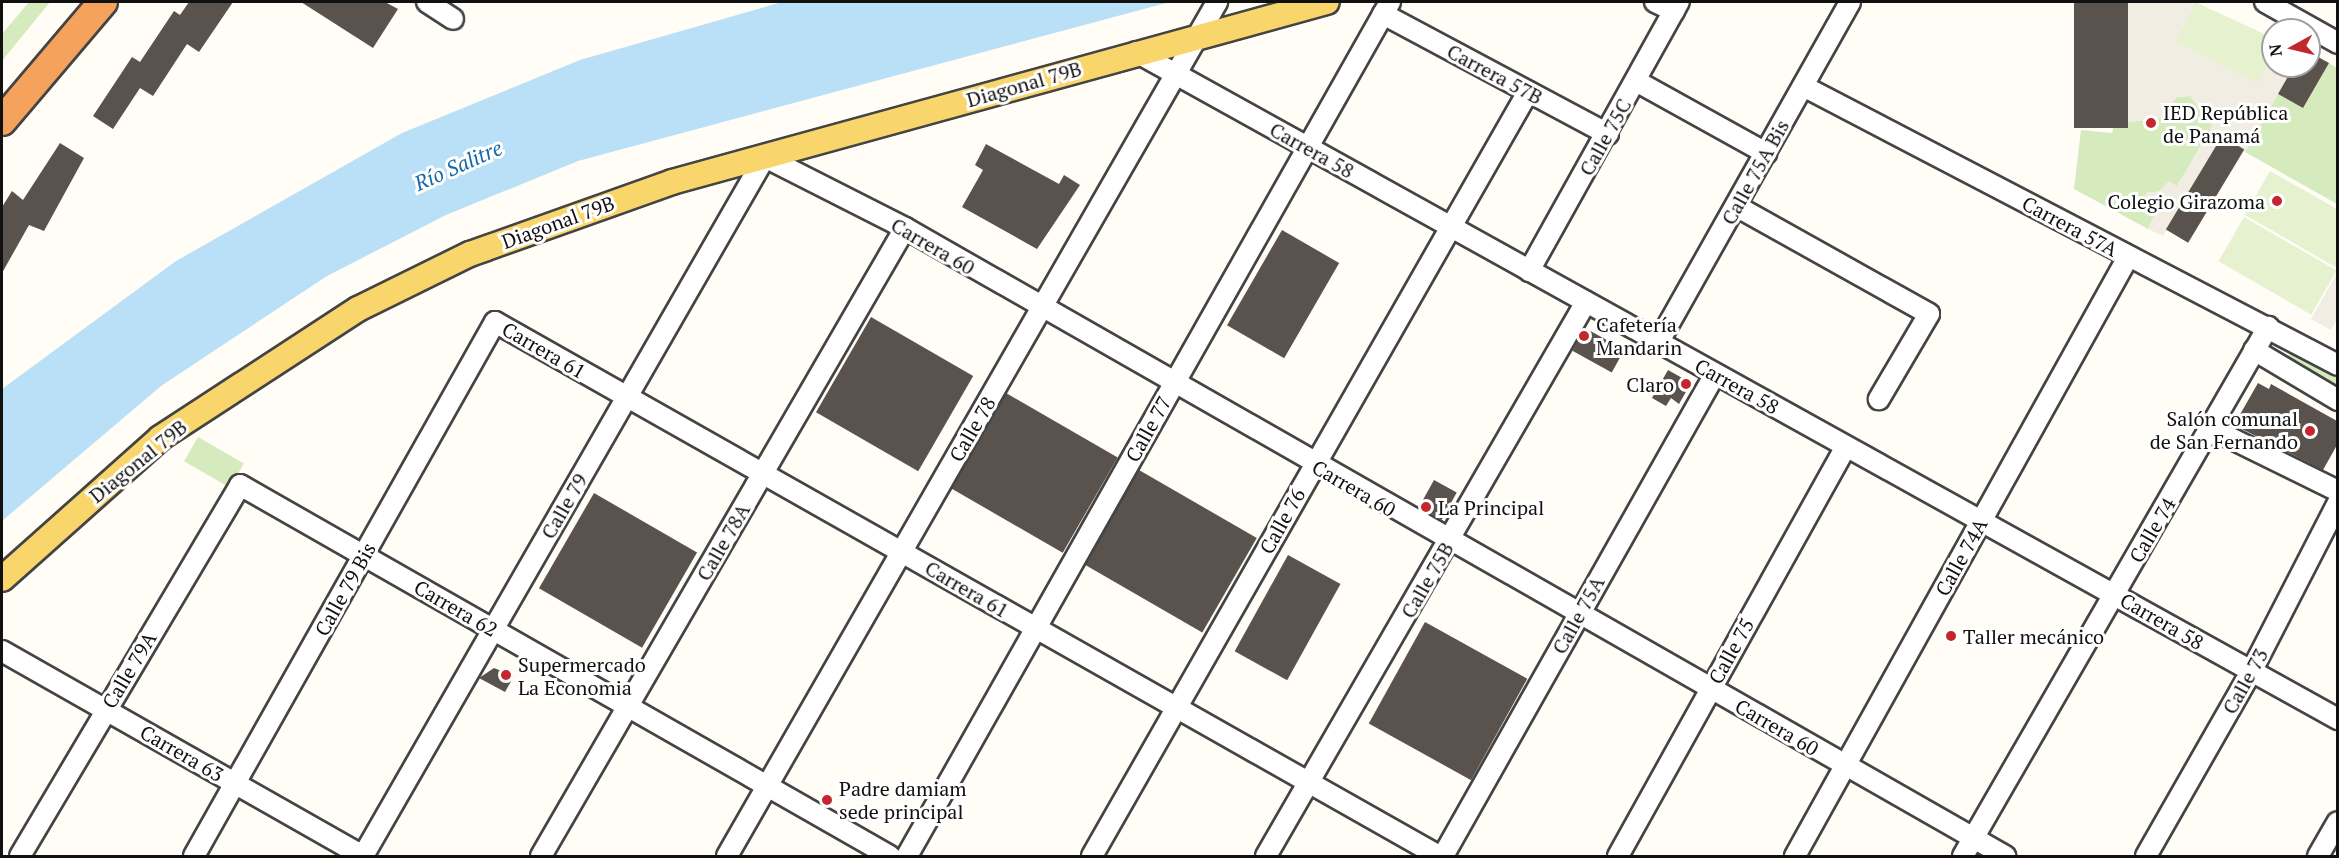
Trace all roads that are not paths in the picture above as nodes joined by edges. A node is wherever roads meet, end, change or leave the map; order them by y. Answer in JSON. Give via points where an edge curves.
{"nodes":[{"id":1,"x":103,"y":2,"type":"edge"},
{"id":2,"x":427,"y":2,"type":"edge"},
{"id":3,"x":1327,"y":2,"type":"edge"},
{"id":4,"x":1655,"y":2,"type":"edge"},
{"id":5,"x":1850,"y":2,"type":"edge"},
{"id":6,"x":2265,"y":2,"type":"edge"},
{"id":7,"x":1215,"y":5,"type":"edge"},
{"id":8,"x":1677,"y":6,"type":"edge"},
{"id":9,"x":1386,"y":8,"type":"edge"},
{"id":10,"x":453,"y":19,"type":"dead end"},
{"id":11,"x":1198,"y":36,"type":"junction"},
{"id":12,"x":2337,"y":43,"type":"edge"},
{"id":13,"x":1136,"y":52,"type":"junction"},
{"id":14,"x":1176,"y":75,"type":"junction"},
{"id":15,"x":1636,"y":81,"type":"junction"},
{"id":16,"x":1803,"y":86,"type":"junction"},
{"id":17,"x":1528,"y":92,"type":"junction"},
{"id":18,"x":2,"y":121,"type":"edge"},
{"id":19,"x":1608,"y":134,"type":"junction"},
{"id":20,"x":1310,"y":149,"type":"junction"},
{"id":21,"x":1766,"y":153,"type":"junction"},
{"id":22,"x":765,"y":157,"type":"junction"},
{"id":23,"x":1736,"y":206,"type":"junction"},
{"id":24,"x":905,"y":228,"type":"junction"},
{"id":25,"x":1451,"y":228,"type":"junction"},
{"id":26,"x":2128,"y":257,"type":"junction"},
{"id":27,"x":1529,"y":271,"type":"junction"},
{"id":28,"x":1586,"y":302,"type":"junction"},
{"id":29,"x":1039,"y":309,"type":"junction"},
{"id":30,"x":495,"y":322,"type":"joint"},
{"id":31,"x":2268,"y":327,"type":"junction"},
{"id":32,"x":1659,"y":343,"type":"junction"},
{"id":33,"x":2254,"y":350,"type":"junction"},
{"id":34,"x":2337,"y":365,"type":"edge"},
{"id":35,"x":1715,"y":374,"type":"junction"},
{"id":36,"x":1173,"y":385,"type":"junction"},
{"id":37,"x":627,"y":397,"type":"junction"},
{"id":38,"x":1879,"y":399,"type":"dead end"},
{"id":39,"x":2337,"y":400,"type":"edge"},
{"id":40,"x":2210,"y":428,"type":"junction"},
{"id":41,"x":1846,"y":447,"type":"junction"},
{"id":42,"x":1314,"y":465,"type":"junction"},
{"id":43,"x":763,"y":474,"type":"junction"},
{"id":44,"x":240,"y":485,"type":"joint"},
{"id":45,"x":2337,"y":491,"type":"edge"},
{"id":46,"x":2337,"y":503,"type":"edge"},
{"id":47,"x":1981,"y":522,"type":"junction"},
{"id":48,"x":1449,"y":542,"type":"junction"},
{"id":49,"x":902,"y":552,"type":"junction"},
{"id":50,"x":364,"y":555,"type":"junction"},
{"id":51,"x":2,"y":579,"type":"edge"},
{"id":52,"x":2116,"y":594,"type":"junction"},
{"id":53,"x":1578,"y":615,"type":"junction"},
{"id":54,"x":494,"y":629,"type":"junction"},
{"id":55,"x":1037,"y":629,"type":"junction"},
{"id":56,"x":2,"y":651,"type":"edge"},
{"id":57,"x":2251,"y":672,"type":"junction"},
{"id":58,"x":1710,"y":689,"type":"junction"},
{"id":59,"x":628,"y":706,"type":"junction"},
{"id":60,"x":1177,"y":708,"type":"junction"},
{"id":61,"x":105,"y":709,"type":"junction"},
{"id":62,"x":2337,"y":719,"type":"edge"},
{"id":63,"x":1844,"y":765,"type":"junction"},
{"id":64,"x":1309,"y":783,"type":"junction"},
{"id":65,"x":235,"y":784,"type":"junction"},
{"id":66,"x":767,"y":786,"type":"junction"},
{"id":67,"x":2337,"y":822,"type":"edge"},
{"id":68,"x":1973,"y":838,"type":"junction"},
{"id":69,"x":20,"y":856,"type":"edge"},
{"id":70,"x":194,"y":856,"type":"edge"},
{"id":71,"x":363,"y":856,"type":"edge"},
{"id":72,"x":541,"y":856,"type":"edge"},
{"id":73,"x":727,"y":856,"type":"edge"},
{"id":74,"x":890,"y":856,"type":"edge"},
{"id":75,"x":907,"y":856,"type":"edge"},
{"id":76,"x":1092,"y":856,"type":"edge"},
{"id":77,"x":1266,"y":856,"type":"edge"},
{"id":78,"x":1441,"y":856,"type":"edge"},
{"id":79,"x":1618,"y":856,"type":"edge"},
{"id":80,"x":1795,"y":856,"type":"edge"},
{"id":81,"x":1963,"y":856,"type":"edge"},
{"id":82,"x":2005,"y":856,"type":"edge"},
{"id":83,"x":2146,"y":856,"type":"edge"},
{"id":84,"x":2318,"y":856,"type":"edge"}],
"edges":[{"from":1,"to":18,"type":"highway"},
{"from":2,"to":10,"type":"street"},
{"from":3,"to":11,"type":"main road","name":"Diagonal 79B"},
{"from":4,"to":8,"type":"street"},
{"from":5,"to":16,"type":"street","name":"Calle 75A Bis"},
{"from":6,"to":12,"type":"street"},
{"from":7,"to":11,"type":"street","name":"Calle 78"},
{"from":8,"to":15,"type":"street","name":"Calle 75C"},
{"from":9,"to":17,"type":"street","name":"Carrera 57B"},
{"from":9,"to":20,"type":"street","name":"Calle 77"},
{"from":11,"to":13,"type":"main road","name":"Diagonal 79B"},
{"from":11,"to":14,"type":"street","name":"Calle 78"},
{"from":13,"to":14,"type":"street","name":"Carrera 58"},
{"from":13,"to":22,"type":"main road","name":"Diagonal 79B"},
{"from":14,"to":20,"type":"street","name":"Carrera 58"},
{"from":14,"to":29,"type":"street","name":"Calle 78"},
{"from":15,"to":19,"type":"street","name":"Calle 75C"},
{"from":15,"to":21,"type":"street"},
{"from":16,"to":21,"type":"street","name":"Calle 75A Bis"},
{"from":16,"to":26,"type":"street","name":"Carrera 57A"},
{"from":17,"to":19,"type":"street","name":"Carrera 57B"},
{"from":17,"to":25,"type":"street","name":"Calle 76"},
{"from":19,"to":27,"type":"street","name":"Calle 75C"},
{"from":20,"to":25,"type":"street","name":"Carrera 58"},
{"from":20,"to":36,"type":"street","name":"Calle 77"},
{"from":21,"to":23,"type":"street","name":"Calle 75A Bis"},
{"from":22,"to":24,"type":"street","name":"Carrera 60"},
{"from":22,"to":37,"type":"street","name":"Calle 79"},
{"from":22,"to":51,"type":"main road","name":"Diagonal 79B","via":[[559,220],[358,309],[160,438]]},
{"from":23,"to":32,"type":"street","name":"Calle 75A Bis"},
{"from":23,"to":38,"type":"street","via":[[1929,314]]},
{"from":24,"to":29,"type":"street","name":"Carrera 60"},
{"from":24,"to":43,"type":"street","name":"Calle 78A"},
{"from":25,"to":27,"type":"street","name":"Carrera 58"},
{"from":25,"to":42,"type":"street","name":"Calle 76"},
{"from":26,"to":31,"type":"street","name":"Carrera 57A"},
{"from":26,"to":47,"type":"street","name":"Calle 74A"},
{"from":27,"to":28,"type":"street","name":"Carrera 58"},
{"from":28,"to":32,"type":"street","name":"Carrera 58"},
{"from":28,"to":48,"type":"street","name":"Calle 75B"},
{"from":29,"to":36,"type":"street","name":"Carrera 60"},
{"from":29,"to":49,"type":"street","name":"Calle 78"},
{"from":30,"to":37,"type":"street","name":"Carrera 61"},
{"from":30,"to":50,"type":"street","name":"Calle 79 Bis"},
{"from":31,"to":33,"type":"street","name":"Calle 74"},
{"from":31,"to":34,"type":"street","name":"Carrera 57A"},
{"from":32,"to":35,"type":"street","name":"Carrera 58"},
{"from":33,"to":39,"type":"street"},
{"from":33,"to":40,"type":"street","name":"Calle 74"},
{"from":35,"to":41,"type":"street","name":"Carrera 58"},
{"from":35,"to":53,"type":"street","name":"Calle 75A"},
{"from":36,"to":42,"type":"street","name":"Carrera 60"},
{"from":36,"to":55,"type":"street","name":"Calle 77"},
{"from":37,"to":43,"type":"street","name":"Carrera 61"},
{"from":37,"to":54,"type":"street","name":"Calle 79"},
{"from":40,"to":45,"type":"street"},
{"from":40,"to":52,"type":"street","name":"Calle 74"},
{"from":41,"to":47,"type":"street","name":"Carrera 58"},
{"from":41,"to":58,"type":"street","name":"Calle 75"},
{"from":42,"to":48,"type":"street","name":"Carrera 60"},
{"from":42,"to":60,"type":"street","name":"Calle 76"},
{"from":43,"to":49,"type":"street","name":"Carrera 61"},
{"from":43,"to":59,"type":"street","name":"Calle 78A"},
{"from":44,"to":50,"type":"street","name":"Carrera 62"},
{"from":44,"to":61,"type":"street","name":"Calle 79A"},
{"from":46,"to":57,"type":"street","name":"Calle 73"},
{"from":47,"to":52,"type":"street","name":"Carrera 58"},
{"from":47,"to":63,"type":"street","name":"Calle 74A"},
{"from":48,"to":53,"type":"street","name":"Carrera 60"},
{"from":48,"to":64,"type":"street","name":"Calle 75B"},
{"from":49,"to":55,"type":"street","name":"Carrera 61"},
{"from":49,"to":66,"type":"street","name":"Calle 78"},
{"from":50,"to":54,"type":"street","name":"Carrera 62"},
{"from":50,"to":65,"type":"street","name":"Calle 79 Bis"},
{"from":52,"to":57,"type":"street","name":"Carrera 58"},
{"from":52,"to":68,"type":"street","name":"Calle 74"},
{"from":53,"to":58,"type":"street","name":"Carrera 60"},
{"from":53,"to":78,"type":"street","name":"Calle 75A"},
{"from":54,"to":59,"type":"street","name":"Carrera 62"},
{"from":54,"to":71,"type":"street","name":"Calle 79"},
{"from":55,"to":60,"type":"street","name":"Carrera 61"},
{"from":55,"to":75,"type":"street","name":"Calle 77"},
{"from":56,"to":61,"type":"street","name":"Carrera 63"},
{"from":57,"to":62,"type":"street","name":"Carrera 58"},
{"from":57,"to":83,"type":"street","name":"Calle 73"},
{"from":58,"to":63,"type":"street","name":"Carrera 60"},
{"from":58,"to":79,"type":"street","name":"Calle 75"},
{"from":59,"to":66,"type":"street","name":"Carrera 62"},
{"from":59,"to":72,"type":"street","name":"Calle 78A"},
{"from":60,"to":64,"type":"street","name":"Carrera 61"},
{"from":60,"to":76,"type":"street","name":"Calle 76"},
{"from":61,"to":65,"type":"street","name":"Carrera 63"},
{"from":61,"to":69,"type":"street","name":"Calle 79A"},
{"from":63,"to":68,"type":"street","name":"Carrera 60"},
{"from":63,"to":80,"type":"street","name":"Calle 74A"},
{"from":64,"to":77,"type":"street","name":"Calle 75B"},
{"from":64,"to":78,"type":"street","name":"Carrera 61"},
{"from":65,"to":70,"type":"street","name":"Calle 79 Bis"},
{"from":65,"to":71,"type":"street","name":"Carrera 63"},
{"from":66,"to":73,"type":"street","name":"Calle 78"},
{"from":66,"to":74,"type":"street","name":"Carrera 62"},
{"from":67,"to":84,"type":"street"},
{"from":68,"to":81,"type":"street","name":"Calle 74"},
{"from":68,"to":82,"type":"street","name":"Carrera 60"}]}
